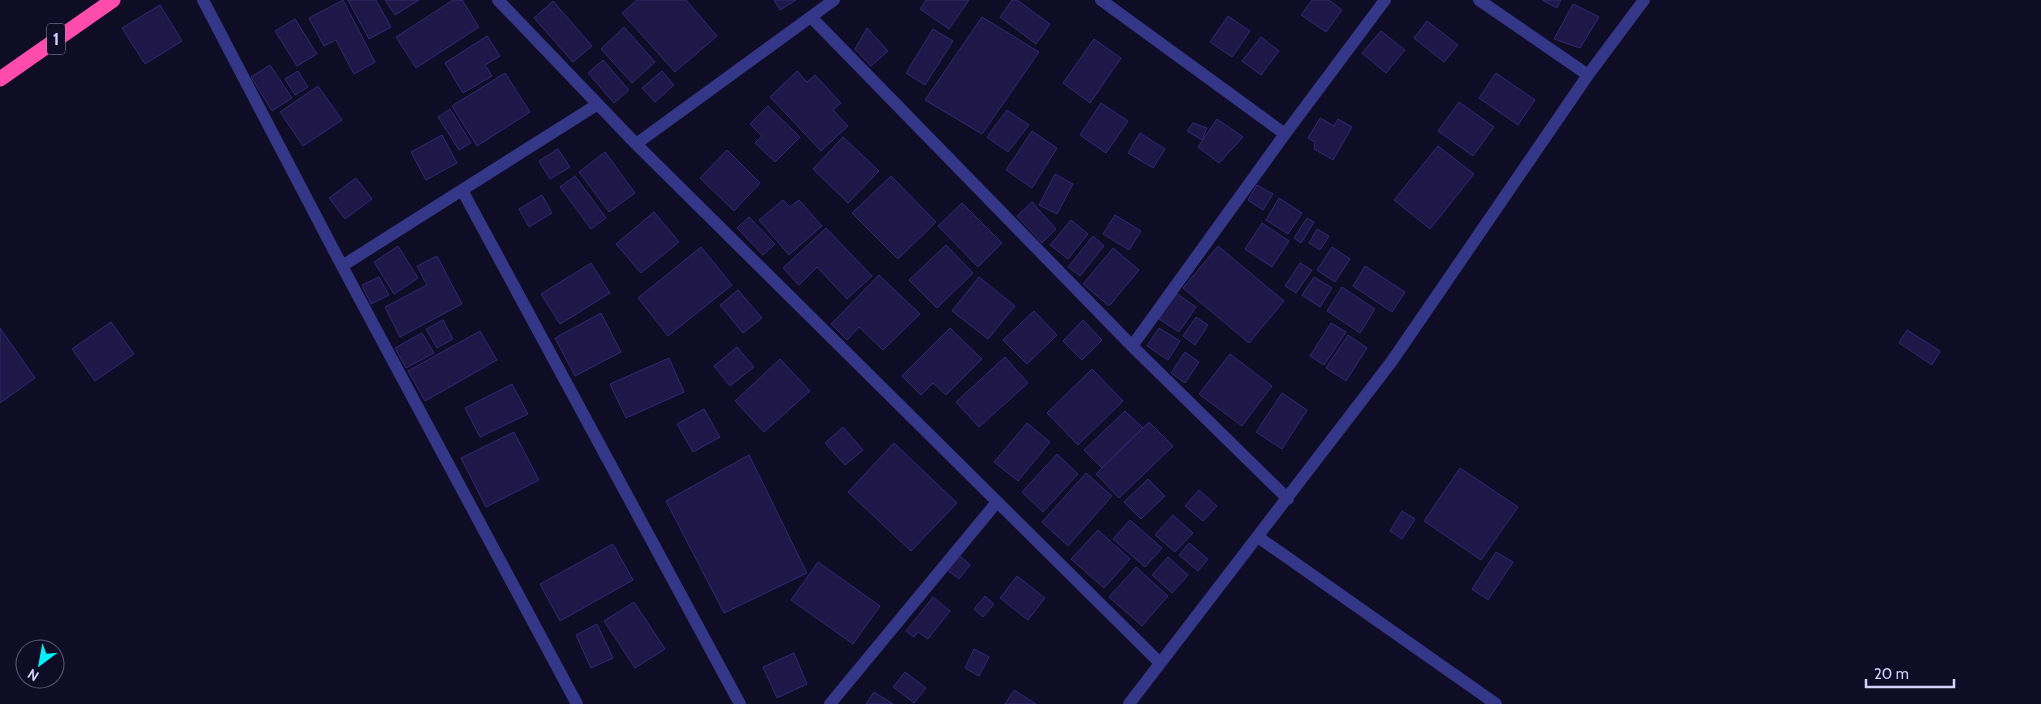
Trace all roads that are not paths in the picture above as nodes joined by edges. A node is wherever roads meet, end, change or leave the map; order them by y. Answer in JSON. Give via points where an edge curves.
{"nodes":[{"id":1,"x":113,"y":0,"type":"edge"},
{"id":2,"x":203,"y":0,"type":"edge"},
{"id":3,"x":498,"y":0,"type":"edge"},
{"id":4,"x":834,"y":0,"type":"edge"},
{"id":5,"x":1101,"y":0,"type":"edge"},
{"id":6,"x":1385,"y":0,"type":"edge"},
{"id":7,"x":1479,"y":0,"type":"edge"},
{"id":8,"x":1644,"y":0,"type":"edge"},
{"id":9,"x":811,"y":17,"type":"junction"},
{"id":10,"x":1588,"y":75,"type":"junction"},
{"id":11,"x":0,"y":78,"type":"edge"},
{"id":12,"x":598,"y":104,"type":"junction"},
{"id":13,"x":1285,"y":134,"type":"junction"},
{"id":14,"x":636,"y":144,"type":"junction"},
{"id":15,"x":462,"y":190,"type":"junction"},
{"id":16,"x":342,"y":266,"type":"junction"},
{"id":17,"x":1132,"y":346,"type":"junction"},
{"id":18,"x":1288,"y":499,"type":"junction"},
{"id":19,"x":997,"y":502,"type":"junction"},
{"id":20,"x":1258,"y":537,"type":"junction"},
{"id":21,"x":1160,"y":664,"type":"junction"},
{"id":22,"x":577,"y":704,"type":"edge"},
{"id":23,"x":740,"y":704,"type":"edge"},
{"id":24,"x":830,"y":704,"type":"edge"},
{"id":25,"x":1129,"y":704,"type":"edge"},
{"id":26,"x":1496,"y":704,"type":"edge"}],
"edges":[{"from":1,"to":11,"type":"highway","number":"1"},
{"from":2,"to":16,"type":"street"},
{"from":3,"to":12,"type":"street"},
{"from":4,"to":9,"type":"street"},
{"from":5,"to":13,"type":"street"},
{"from":6,"to":13,"type":"street"},
{"from":7,"to":10,"type":"street"},
{"from":8,"to":10,"type":"street"},
{"from":9,"to":14,"type":"street"},
{"from":9,"to":17,"type":"street"},
{"from":10,"to":18,"type":"street","via":[[1392,360]]},
{"from":12,"to":14,"type":"street"},
{"from":12,"to":15,"type":"street"},
{"from":13,"to":17,"type":"street"},
{"from":14,"to":19,"type":"street"},
{"from":15,"to":16,"type":"street"},
{"from":15,"to":23,"type":"street"},
{"from":16,"to":22,"type":"street"},
{"from":17,"to":18,"type":"street"},
{"from":18,"to":20,"type":"street"},
{"from":19,"to":21,"type":"street"},
{"from":19,"to":24,"type":"street"},
{"from":20,"to":21,"type":"street"},
{"from":20,"to":26,"type":"street"},
{"from":21,"to":25,"type":"street"}]}
